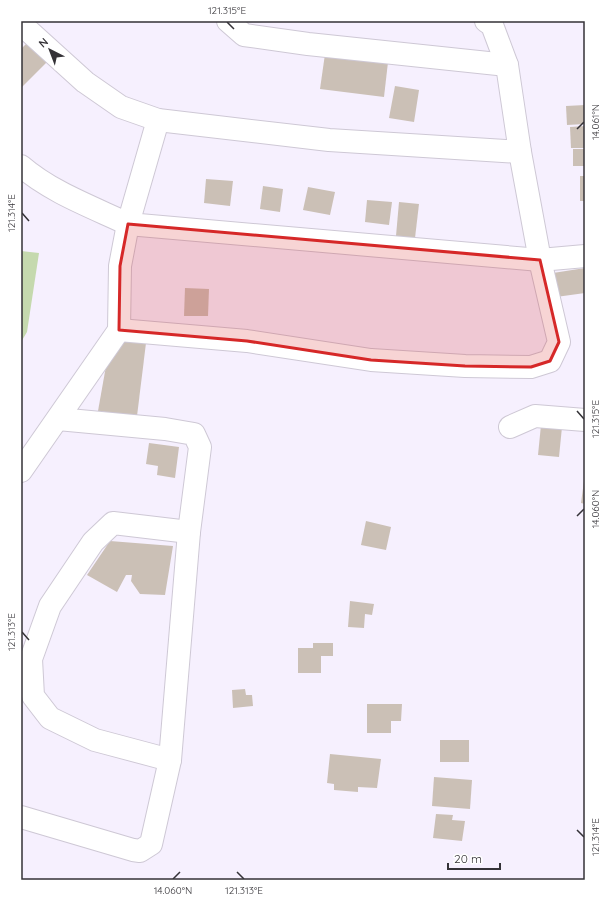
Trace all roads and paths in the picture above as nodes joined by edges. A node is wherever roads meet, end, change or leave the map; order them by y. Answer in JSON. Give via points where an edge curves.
{"nodes":[{"id":1,"x":31,"y":21,"type":"edge"},
{"id":2,"x":228,"y":21,"type":"edge"},
{"id":3,"x":486,"y":21,"type":"edge"},
{"id":4,"x":21,"y":24,"type":"edge"},
{"id":5,"x":507,"y":65,"type":"junction"},
{"id":6,"x":158,"y":120,"type":"junction"},
{"id":7,"x":520,"y":152,"type":"junction"},
{"id":8,"x":21,"y":166,"type":"edge"},
{"id":9,"x":128,"y":224,"type":"junction"},
{"id":10,"x":585,"y":256,"type":"edge"},
{"id":11,"x":540,"y":260,"type":"junction"},
{"id":12,"x":119,"y":330,"type":"junction"},
{"id":13,"x":58,"y":419,"type":"junction"},
{"id":14,"x":585,"y":420,"type":"edge"},
{"id":15,"x":510,"y":427,"type":"dead end"},
{"id":16,"x":21,"y":471,"type":"edge"},
{"id":17,"x":188,"y":532,"type":"junction"},
{"id":18,"x":170,"y":760,"type":"junction"},
{"id":19,"x":21,"y":817,"type":"edge"}],
"edges":[{"from":1,"to":4,"type":"street"},
{"from":2,"to":5,"type":"street","via":[[244,35]]},
{"from":3,"to":5,"type":"street","via":[[492,25]]},
{"from":4,"to":6,"type":"street","via":[[85,82],[121,107]]},
{"from":5,"to":7,"type":"street"},
{"from":6,"to":7,"type":"street","via":[[329,140]]},
{"from":6,"to":9,"type":"street"},
{"from":7,"to":11,"type":"street"},
{"from":8,"to":9,"type":"street","via":[[67,195]]},
{"from":9,"to":11,"type":"street"},
{"from":9,"to":12,"type":"street","via":[[120,266]]},
{"from":10,"to":11,"type":"street"},
{"from":11,"to":12,"type":"street","via":[[559,342],[550,361],[531,367],[371,360],[247,341]]},
{"from":12,"to":13,"type":"street"},
{"from":13,"to":16,"type":"street"},
{"from":13,"to":17,"type":"street","via":[[194,434],[200,447]]},
{"from":14,"to":15,"type":"street","via":[[536,416]]},
{"from":17,"to":18,"type":"street"},
{"from":17,"to":18,"type":"street","via":[[113,523],[93,542],[50,606],[31,659],[33,696],[50,718],[95,740]]},
{"from":18,"to":19,"type":"street","via":[[151,844],[140,851]]}]}
